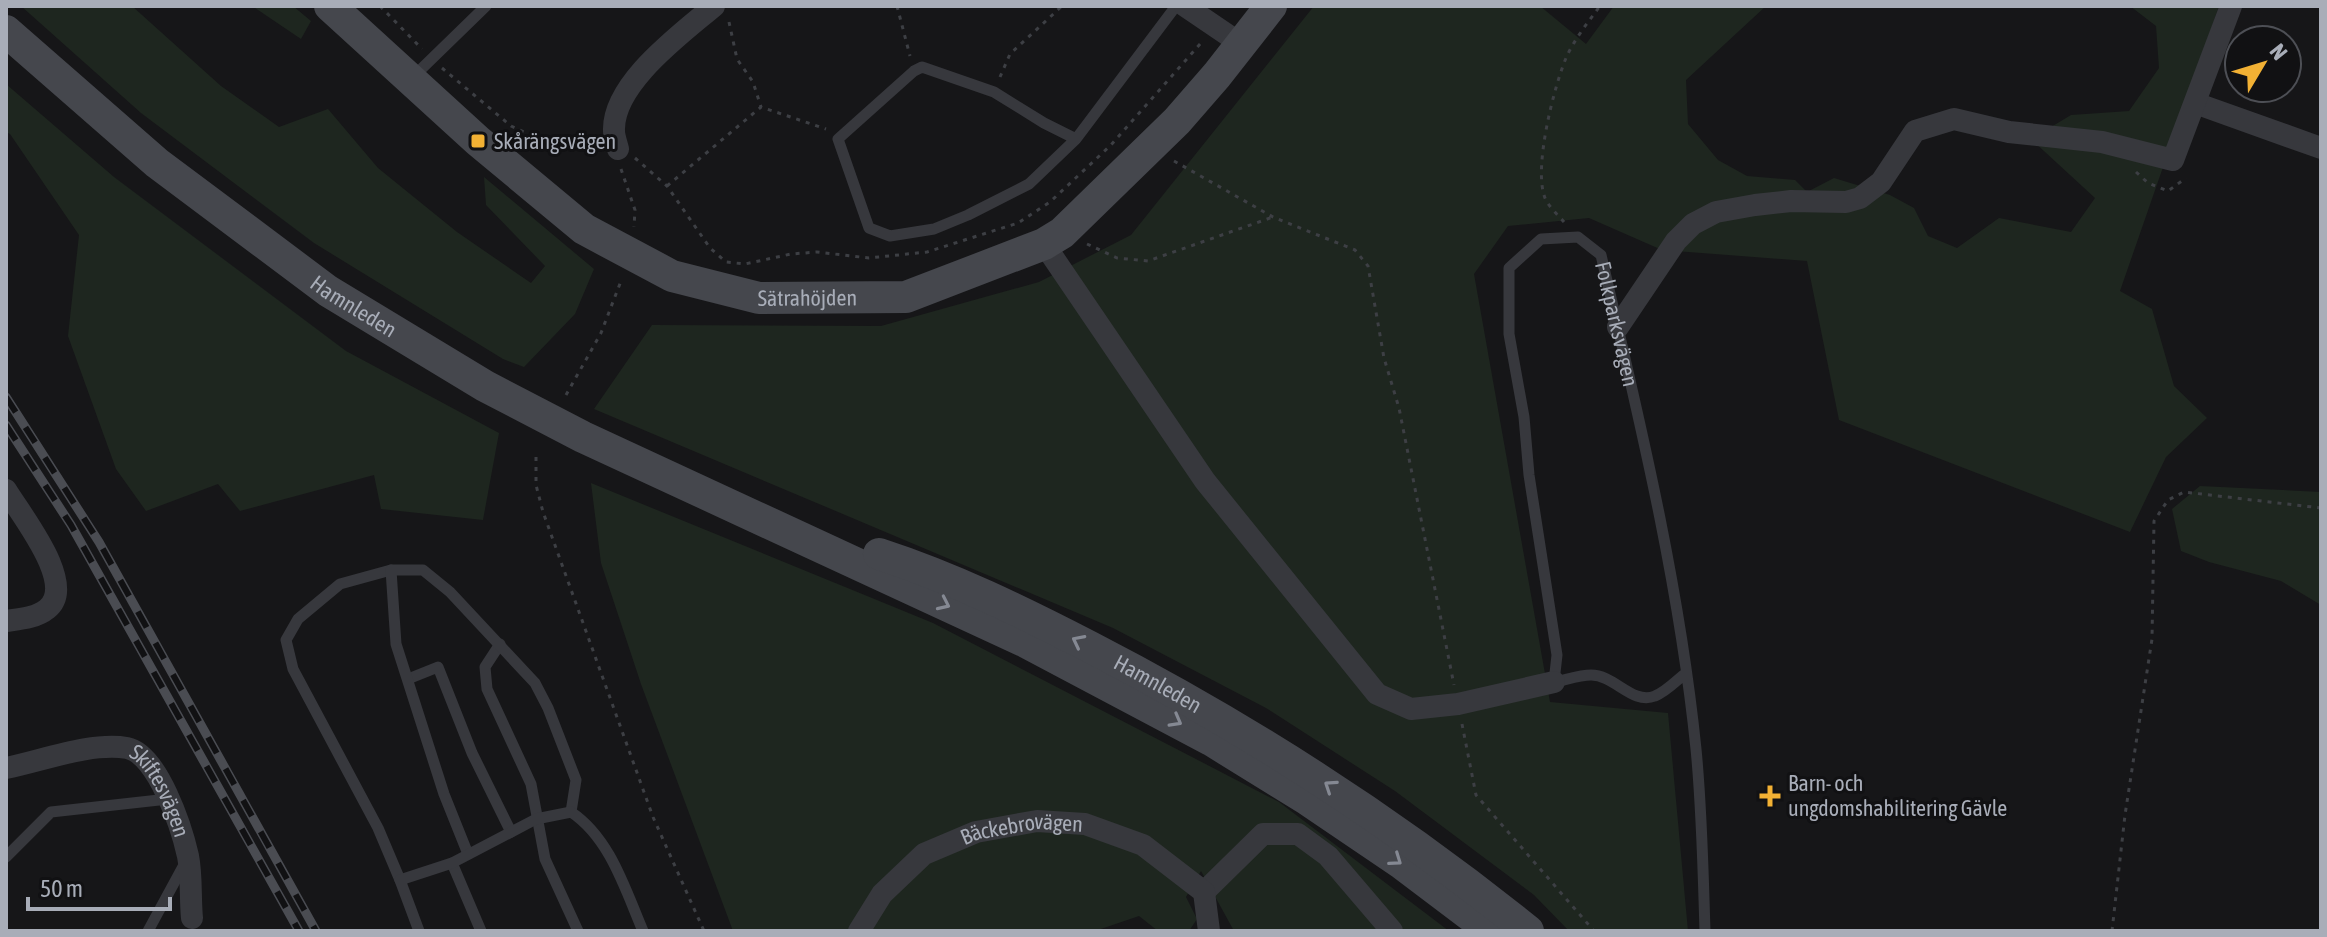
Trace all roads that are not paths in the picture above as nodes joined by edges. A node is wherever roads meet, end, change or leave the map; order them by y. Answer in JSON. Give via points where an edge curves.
{"nodes":[{"id":1,"x":330,"y":6,"type":"edge"},
{"id":2,"x":486,"y":6,"type":"edge"},
{"id":3,"x":1176,"y":6,"type":"edge"},
{"id":4,"x":1185,"y":6,"type":"edge"},
{"id":5,"x":1271,"y":6,"type":"edge"},
{"id":6,"x":2231,"y":6,"type":"edge"},
{"id":7,"x":721,"y":13,"type":"edge"},
{"id":8,"x":6,"y":31,"type":"edge"},
{"id":9,"x":1228,"y":35,"type":"junction"},
{"id":10,"x":421,"y":69,"type":"junction"},
{"id":11,"x":2195,"y":103,"type":"junction"},
{"id":12,"x":1076,"y":139,"type":"junction"},
{"id":13,"x":2321,"y":148,"type":"edge"},
{"id":14,"x":618,"y":149,"type":"road end"},
{"id":15,"x":1053,"y":238,"type":"junction"},
{"id":16,"x":1618,"y":327,"type":"junction"},
{"id":17,"x":6,"y":490,"type":"edge"},
{"id":18,"x":747,"y":511,"type":"junction"},
{"id":19,"x":391,"y":570,"type":"junction"},
{"id":20,"x":6,"y":621,"type":"edge"},
{"id":21,"x":500,"y":644,"type":"junction"},
{"id":22,"x":1686,"y":673,"type":"junction"},
{"id":23,"x":408,"y":679,"type":"junction"},
{"id":24,"x":1554,"y":682,"type":"junction"},
{"id":25,"x":6,"y":768,"type":"edge"},
{"id":26,"x":168,"y":799,"type":"junction"},
{"id":27,"x":571,"y":812,"type":"junction"},
{"id":28,"x":536,"y":819,"type":"junction"},
{"id":29,"x":511,"y":832,"type":"junction"},
{"id":30,"x":468,"y":854,"type":"junction"},
{"id":31,"x":6,"y":857,"type":"edge"},
{"id":32,"x":188,"y":858,"type":"junction"},
{"id":33,"x":452,"y":863,"type":"junction"},
{"id":34,"x":400,"y":880,"type":"junction"},
{"id":35,"x":1204,"y":892,"type":"junction"},
{"id":36,"x":192,"y":924,"type":"edge"},
{"id":37,"x":148,"y":931,"type":"edge"},
{"id":38,"x":419,"y":931,"type":"edge"},
{"id":39,"x":481,"y":931,"type":"edge"},
{"id":40,"x":578,"y":931,"type":"edge"},
{"id":41,"x":643,"y":931,"type":"edge"},
{"id":42,"x":859,"y":931,"type":"edge"},
{"id":43,"x":1209,"y":931,"type":"edge"},
{"id":44,"x":1392,"y":931,"type":"edge"},
{"id":45,"x":1491,"y":931,"type":"edge"},
{"id":46,"x":1528,"y":931,"type":"edge"},
{"id":47,"x":1705,"y":931,"type":"edge"}],
"edges":[{"from":1,"to":10,"type":"main road","name":"Sätrahöjden"},
{"from":2,"to":10,"type":"lane"},
{"from":3,"to":12,"type":"lane"},
{"from":4,"to":9,"type":"street"},
{"from":5,"to":9,"type":"main road","name":"Sätrahöjden"},
{"from":6,"to":11,"type":"street"},
{"from":7,"to":14,"type":"street","via":[[655,56],[632,85],[617,112]]},
{"from":8,"to":18,"type":"main road","name":"Hamnleden","via":[[157,163],[328,291],[499,393]]},
{"from":9,"to":15,"type":"main road","name":"Sätrahöjden","via":[[1177,121]]},
{"from":10,"to":15,"type":"main road","name":"Sätrahöjden","via":[[478,141],[584,229],[672,276],[759,298],[906,297]]},
{"from":11,"to":13,"type":"street"},
{"from":11,"to":16,"type":"street","via":[[2173,160],[2102,142],[2009,132],[1954,119],[1915,131],[1881,182],[1860,198],[1755,205],[1716,212],[1693,224]]},
{"from":12,"to":12,"type":"lane","via":[[994,92],[922,67],[838,139],[869,228],[890,236],[934,229],[1000,200],[1029,184]]},
{"from":15,"to":24,"type":"street","via":[[1205,481],[1377,694],[1411,709]]},
{"from":16,"to":22,"type":"lane","name":"Folkparksvägen","via":[[1658,509]]},
{"from":16,"to":24,"type":"lane","name":"Folkparksvägen","via":[[1601,255],[1578,237],[1541,239],[1509,268],[1509,334],[1557,655]]},
{"from":17,"to":20,"type":"street","via":[[55,571],[58,592],[50,608]]},
{"from":18,"to":45,"type":"main road","name":"Hamnleden","one_way":true,"via":[[1026,642],[1211,740],[1401,863]]},
{"from":46,"to":18,"type":"main road","name":"Hamnleden","one_way":true,"via":[[1318,778],[1119,662],[950,579]]},
{"from":19,"to":21,"type":"lane","via":[[423,570]]},
{"from":19,"to":23,"type":"lane","via":[[396,644]]},
{"from":19,"to":34,"type":"lane","via":[[340,584],[298,619],[286,640],[293,669]]},
{"from":21,"to":27,"type":"lane","via":[[535,683],[548,708],[576,780]]},
{"from":21,"to":28,"type":"lane","via":[[485,667],[487,689],[531,784]]},
{"from":22,"to":24,"type":"lane","via":[[1656,696],[1644,697],[1592,675]]},
{"from":22,"to":47,"type":"lane","name":"Folkparksvägen","via":[[1701,798]]},
{"from":23,"to":29,"type":"lane","via":[[438,667]]},
{"from":23,"to":30,"type":"lane"},
{"from":25,"to":26,"type":"street","name":"Skiftesvägen","via":[[90,748],[130,748],[151,765]]},
{"from":26,"to":31,"type":"lane","via":[[51,812]]},
{"from":26,"to":32,"type":"street","name":"Skiftesvägen"},
{"from":27,"to":28,"type":"lane"},
{"from":27,"to":41,"type":"lane","via":[[589,824],[610,857]]},
{"from":28,"to":29,"type":"lane"},
{"from":28,"to":40,"type":"lane","via":[[545,859]]},
{"from":29,"to":30,"type":"lane"},
{"from":30,"to":33,"type":"lane"},
{"from":32,"to":36,"type":"street","name":"Skiftesvägen"},
{"from":32,"to":37,"type":"lane"},
{"from":33,"to":34,"type":"lane"},
{"from":33,"to":39,"type":"lane"},
{"from":34,"to":38,"type":"lane"},
{"from":35,"to":42,"type":"street","name":"Bäckebrovägen","via":[[1143,845],[1085,824],[1037,821],[976,832],[924,854],[882,894]]},
{"from":35,"to":43,"type":"street"},
{"from":35,"to":44,"type":"street","via":[[1263,834],[1298,834],[1328,856]]}]}
